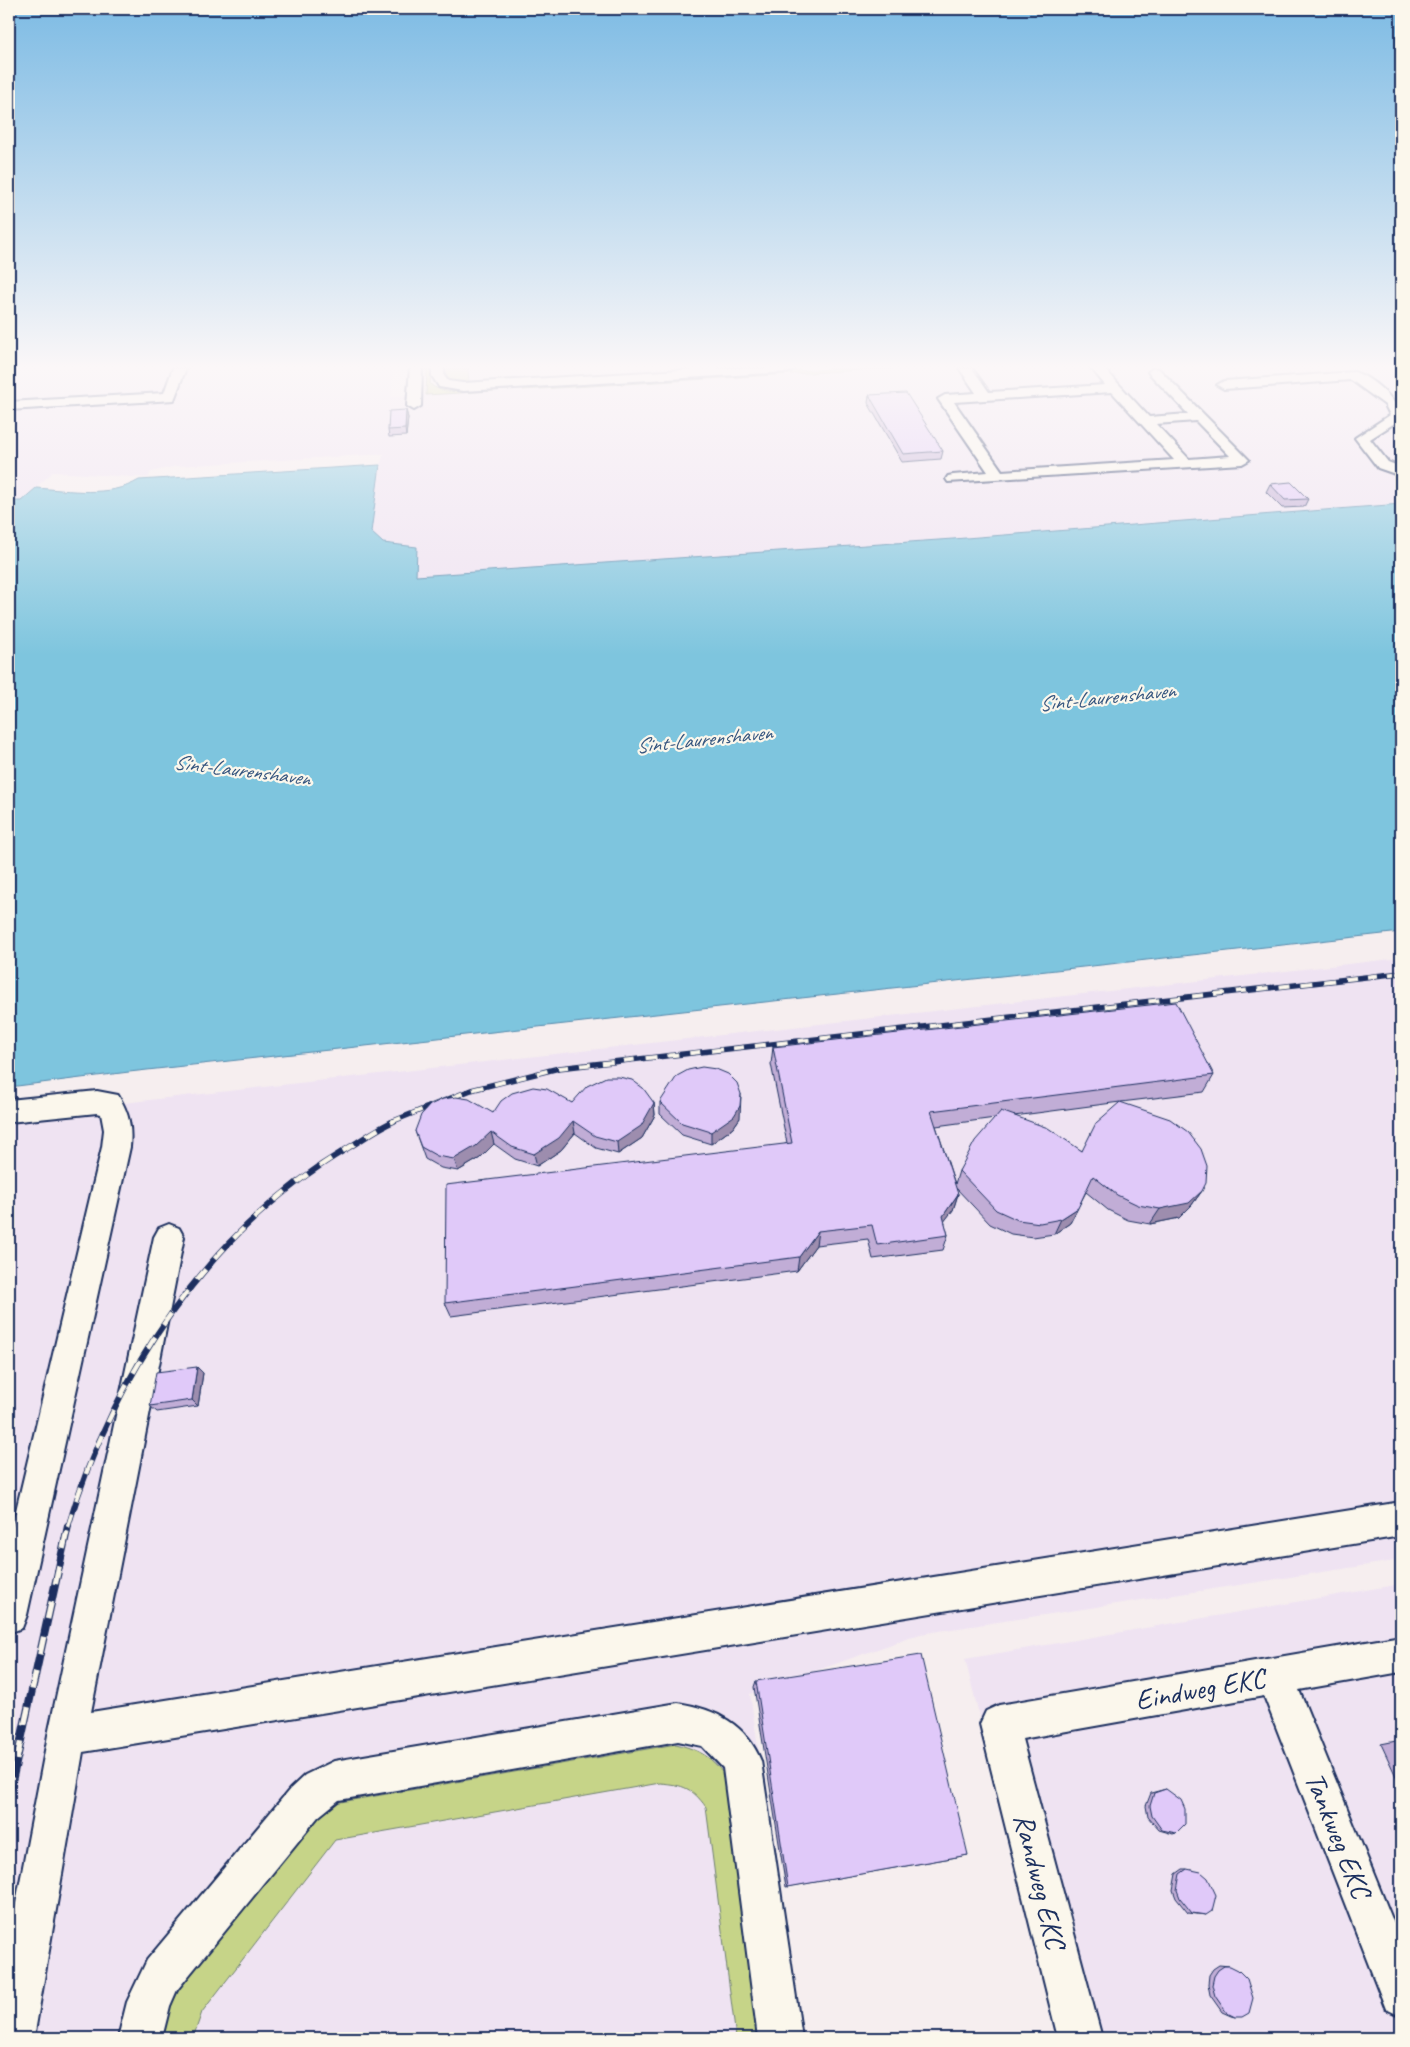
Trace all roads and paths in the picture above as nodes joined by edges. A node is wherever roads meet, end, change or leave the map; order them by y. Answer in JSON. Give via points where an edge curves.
{"nodes":[{"id":1,"x":989,"y":464,"type":"edge"},
{"id":2,"x":1185,"y":464,"type":"joint"},
{"id":3,"x":1192,"y":464,"type":"edge"},
{"id":4,"x":1382,"y":464,"type":"edge"},
{"id":5,"x":1401,"y":472,"type":"edge"},
{"id":6,"x":998,"y":476,"type":"junction"},
{"id":7,"x":953,"y":479,"type":"dead end"},
{"id":8,"x":9,"y":1111,"type":"edge"},
{"id":9,"x":169,"y":1237,"type":"dead end"},
{"id":10,"x":1401,"y":1519,"type":"edge"},
{"id":11,"x":9,"y":1615,"type":"edge"},
{"id":12,"x":1401,"y":1654,"type":"edge"},
{"id":13,"x":1275,"y":1676,"type":"junction"},
{"id":14,"x":1000,"y":1724,"type":"joint"},
{"id":15,"x":67,"y":1735,"type":"junction"},
{"id":16,"x":1401,"y":1994,"type":"edge"},
{"id":17,"x":12,"y":2038,"type":"edge"},
{"id":18,"x":140,"y":2038,"type":"edge"},
{"id":19,"x":780,"y":2038,"type":"edge"},
{"id":20,"x":1080,"y":2038,"type":"edge"}],
"edges":[{"from":1,"to":6,"type":"street"},
{"from":2,"to":3,"type":"street"},
{"from":2,"to":6,"type":"street"},
{"from":4,"to":5,"type":"street"},
{"from":6,"to":7,"type":"street"},
{"from":8,"to":11,"type":"street","via":[[110,1103],[116,1112],[119,1128]]},
{"from":9,"to":15,"type":"street"},
{"from":10,"to":15,"type":"street"},
{"from":12,"to":13,"type":"street","name":"Eindweg EKC"},
{"from":13,"to":14,"type":"street","name":"Eindweg EKC"},
{"from":13,"to":16,"type":"street","name":"Tankweg EKC"},
{"from":14,"to":20,"type":"street","name":"Randweg EKC"},
{"from":15,"to":17,"type":"street"},
{"from":18,"to":19,"type":"street","via":[[149,2002],[162,1975],[298,1810],[319,1789],[334,1781],[678,1722],[705,1726],[726,1739],[742,1760]]}]}
